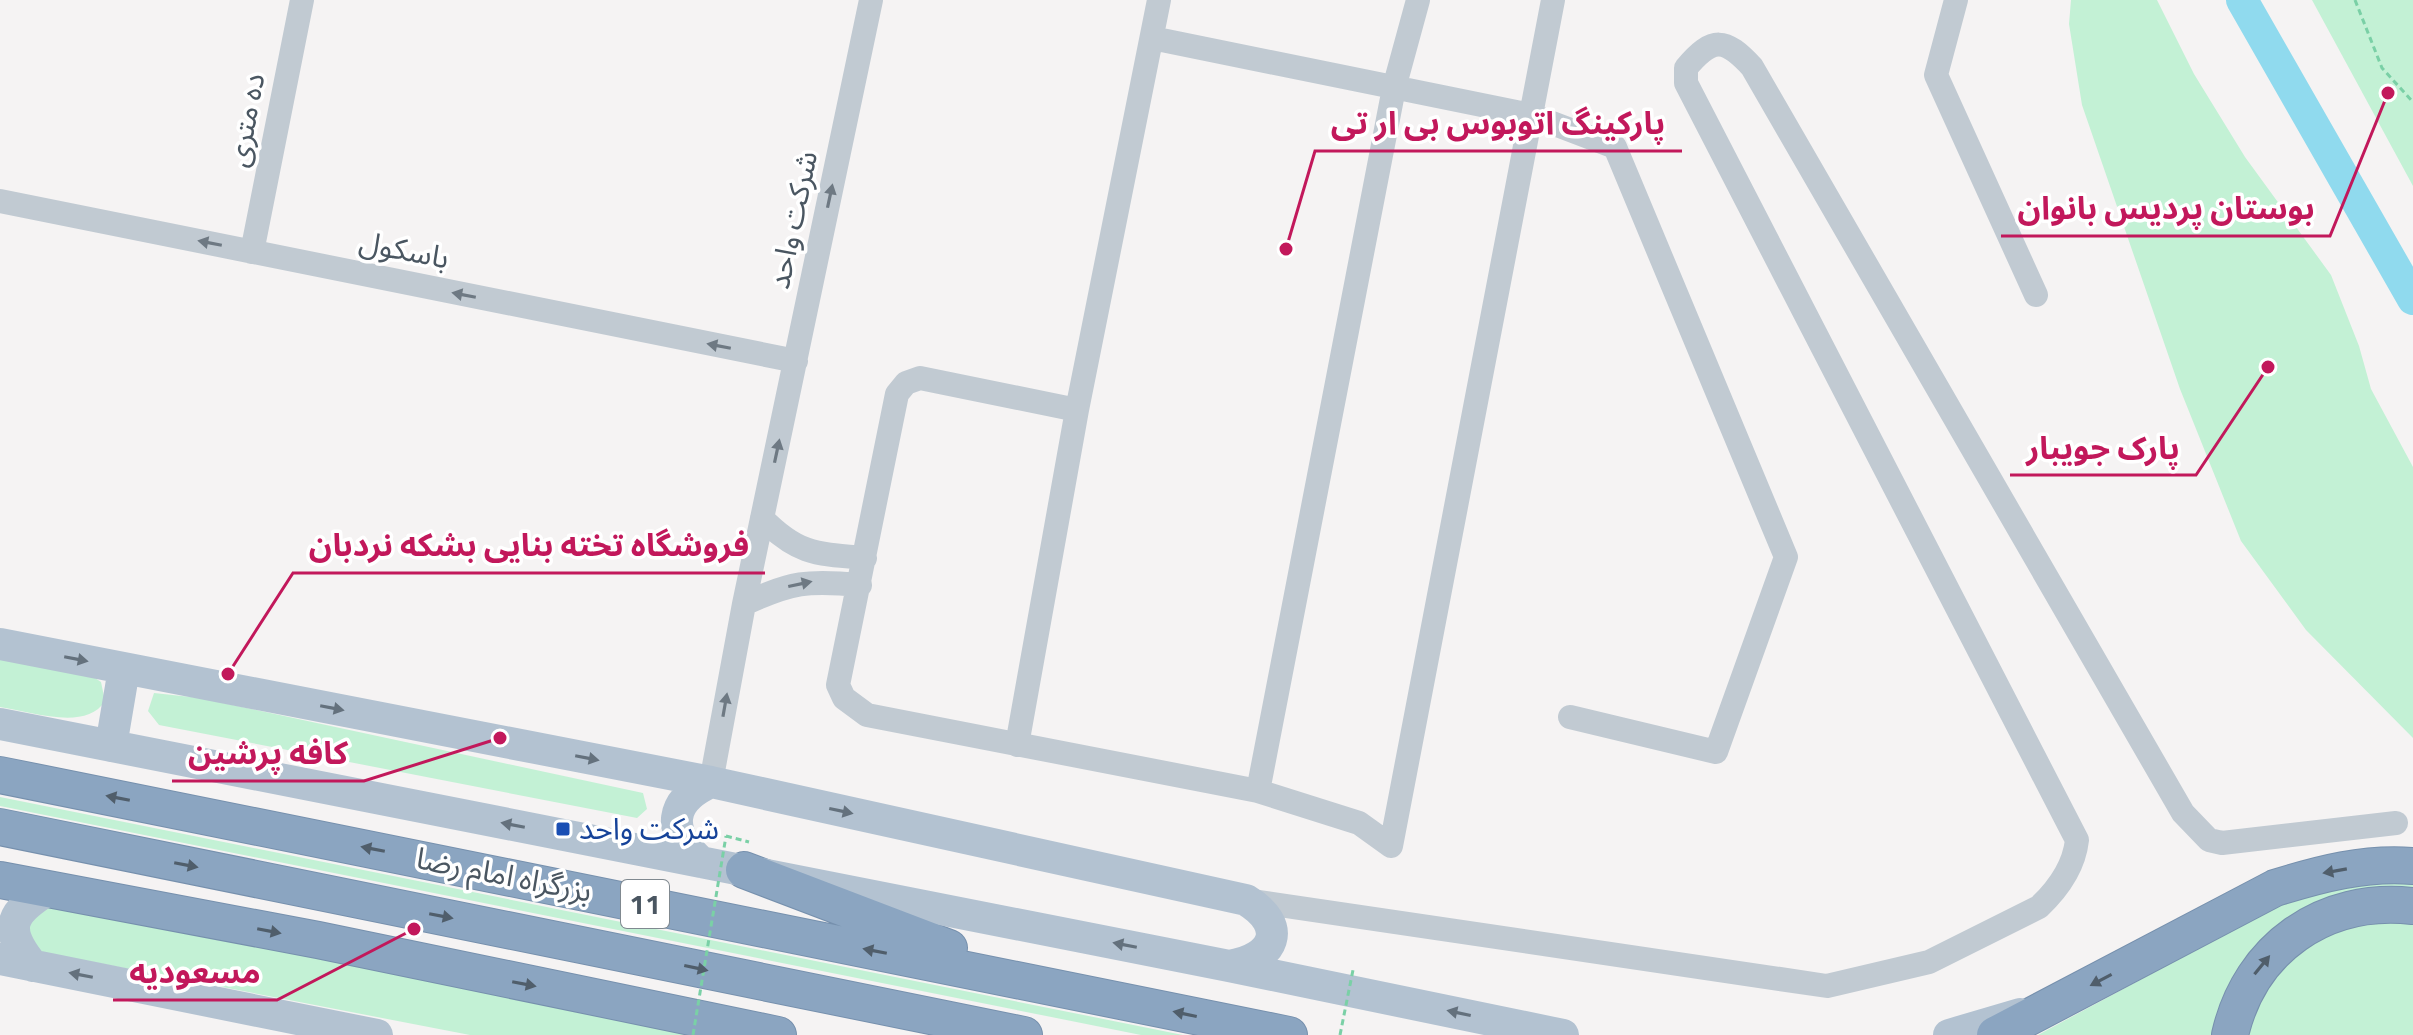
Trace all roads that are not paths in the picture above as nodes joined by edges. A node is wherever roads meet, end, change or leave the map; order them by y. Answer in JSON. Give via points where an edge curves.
{"nodes":[{"id":1,"x":302,"y":0,"type":"edge"},
{"id":2,"x":871,"y":0,"type":"edge"},
{"id":3,"x":1159,"y":0,"type":"edge"},
{"id":4,"x":1417,"y":0,"type":"edge"},
{"id":5,"x":1553,"y":0,"type":"edge"},
{"id":6,"x":1956,"y":0,"type":"edge"},
{"id":7,"x":1152,"y":38,"type":"junction"},
{"id":8,"x":1394,"y":88,"type":"junction"},
{"id":9,"x":1531,"y":115,"type":"junction"},
{"id":10,"x":0,"y":201,"type":"edge"},
{"id":11,"x":252,"y":252,"type":"junction"},
{"id":12,"x":2036,"y":295,"type":"dead end"},
{"id":13,"x":796,"y":361,"type":"junction"},
{"id":14,"x":1077,"y":410,"type":"junction"},
{"id":15,"x":762,"y":518,"type":"junction"},
{"id":16,"x":865,"y":558,"type":"junction"},
{"id":17,"x":860,"y":585,"type":"junction"},
{"id":18,"x":744,"y":604,"type":"junction"},
{"id":19,"x":0,"y":644,"type":"edge"},
{"id":20,"x":124,"y":669,"type":"junction"},
{"id":21,"x":1570,"y":717,"type":"dead end"},
{"id":22,"x":0,"y":724,"type":"edge"},
{"id":23,"x":1017,"y":745,"type":"junction"},
{"id":24,"x":111,"y":746,"type":"junction"},
{"id":25,"x":0,"y":775,"type":"edge"},
{"id":26,"x":711,"y":782,"type":"junction"},
{"id":27,"x":1258,"y":791,"type":"junction"},
{"id":28,"x":2396,"y":823,"type":"dead end"},
{"id":29,"x":0,"y":827,"type":"edge"},
{"id":30,"x":751,"y":857,"type":"junction"},
{"id":31,"x":701,"y":862,"type":"junction"},
{"id":32,"x":2413,"y":866,"type":"edge"},
{"id":33,"x":0,"y":880,"type":"edge"},
{"id":34,"x":49,"y":889,"type":"junction"},
{"id":35,"x":1246,"y":900,"type":"junction"},
{"id":36,"x":2413,"y":906,"type":"edge"},
{"id":37,"x":601,"y":949,"type":"junction"},
{"id":38,"x":387,"y":956,"type":"junction"},
{"id":39,"x":0,"y":959,"type":"edge"},
{"id":40,"x":33,"y":966,"type":"junction"},
{"id":41,"x":1229,"y":966,"type":"junction"},
{"id":42,"x":1051,"y":987,"type":"junction"},
{"id":43,"x":2057,"y":1003,"type":"junction"},
{"id":44,"x":377,"y":1035,"type":"edge"},
{"id":45,"x":778,"y":1035,"type":"edge"},
{"id":46,"x":1024,"y":1035,"type":"edge"},
{"id":47,"x":1289,"y":1035,"type":"edge"},
{"id":48,"x":1563,"y":1035,"type":"edge"},
{"id":49,"x":1949,"y":1035,"type":"edge"},
{"id":50,"x":1995,"y":1035,"type":"edge"},
{"id":51,"x":2230,"y":1035,"type":"edge"}],
"edges":[{"from":1,"to":11,"type":"street","name":"ده متری"},
{"from":13,"to":2,"type":"street","name":"شرکت واحد","one_way":true},
{"from":3,"to":7,"type":"street"},
{"from":4,"to":8,"type":"street"},
{"from":5,"to":9,"type":"street"},
{"from":6,"to":12,"type":"street","via":[[1936,75]]},
{"from":7,"to":8,"type":"street"},
{"from":7,"to":14,"type":"street"},
{"from":8,"to":9,"type":"street"},
{"from":8,"to":27,"type":"street"},
{"from":9,"to":21,"type":"street","via":[[1615,147],[1786,557],[1716,752]]},
{"from":9,"to":27,"type":"street","via":[[1391,846],[1359,823]]},
{"from":11,"to":10,"type":"street","name":"باسکول","one_way":true},
{"from":13,"to":11,"type":"street","name":"باسکول","one_way":true},
{"from":15,"to":13,"type":"street","name":"شرکت واحد","one_way":true},
{"from":14,"to":16,"type":"street","via":[[920,378],[906,383],[897,394]]},
{"from":14,"to":23,"type":"street"},
{"from":15,"to":16,"type":"street","via":[[801,550]]},
{"from":15,"to":18,"type":"street","name":"شرکت واحد"},
{"from":16,"to":17,"type":"street"},
{"from":18,"to":17,"type":"street","one_way":true,"via":[[810,580]]},
{"from":17,"to":23,"type":"street","via":[[838,685],[844,698],[867,715]]},
{"from":26,"to":18,"type":"street","name":"شرکت واحد","one_way":true},
{"from":19,"to":20,"type":"main road","one_way":true},
{"from":20,"to":24,"type":"main road"},
{"from":20,"to":26,"type":"main road","one_way":true},
{"from":22,"to":24,"type":"main road"},
{"from":23,"to":27,"type":"street"},
{"from":31,"to":24,"type":"main road","one_way":true},
{"from":42,"to":25,"type":"highway","name":"بزرگراه امام رضا","number":"11","one_way":true},
{"from":26,"to":31,"type":"main road","via":[[690,792],[676,821],[685,848]]},
{"from":26,"to":35,"type":"main road","one_way":true},
{"from":28,"to":35,"type":"street","via":[[2222,843],[2209,840],[2183,813],[1752,67],[1733,47],[1717,43],[1686,68],[1686,83],[2077,840],[2075,858],[2039,907],[1929,962],[1827,986]]},
{"from":29,"to":37,"type":"highway","name":"بزرگراه امام رضا","number":"11","one_way":true},
{"from":30,"to":31,"type":"main road"},
{"from":41,"to":30,"type":"main road","one_way":true},
{"from":30,"to":42,"type":"highway"},
{"from":32,"to":43,"type":"highway","one_way":true,"via":[[2363,866],[2275,888]]},
{"from":33,"to":34,"type":"highway"},
{"from":34,"to":38,"type":"highway","one_way":true},
{"from":34,"to":40,"type":"main road","via":[[26,904],[13,925],[16,944]]},
{"from":35,"to":41,"type":"main road","via":[[1263,910],[1269,921],[1268,948],[1259,959]]},
{"from":51,"to":36,"type":"highway","one_way":true,"via":[[2256,972],[2297,931],[2325,915],[2355,907]]},
{"from":37,"to":38,"type":"highway"},
{"from":37,"to":46,"type":"highway","name":"بزرگراه امام رضا","number":"11","one_way":true},
{"from":38,"to":45,"type":"highway","one_way":true},
{"from":39,"to":40,"type":"main road"},
{"from":44,"to":40,"type":"main road","one_way":true},
{"from":48,"to":41,"type":"main road","one_way":true},
{"from":47,"to":42,"type":"highway","name":"بزرگراه امام رضا","number":"11","one_way":true},
{"from":43,"to":49,"type":"main road"},
{"from":43,"to":50,"type":"highway"}]}
